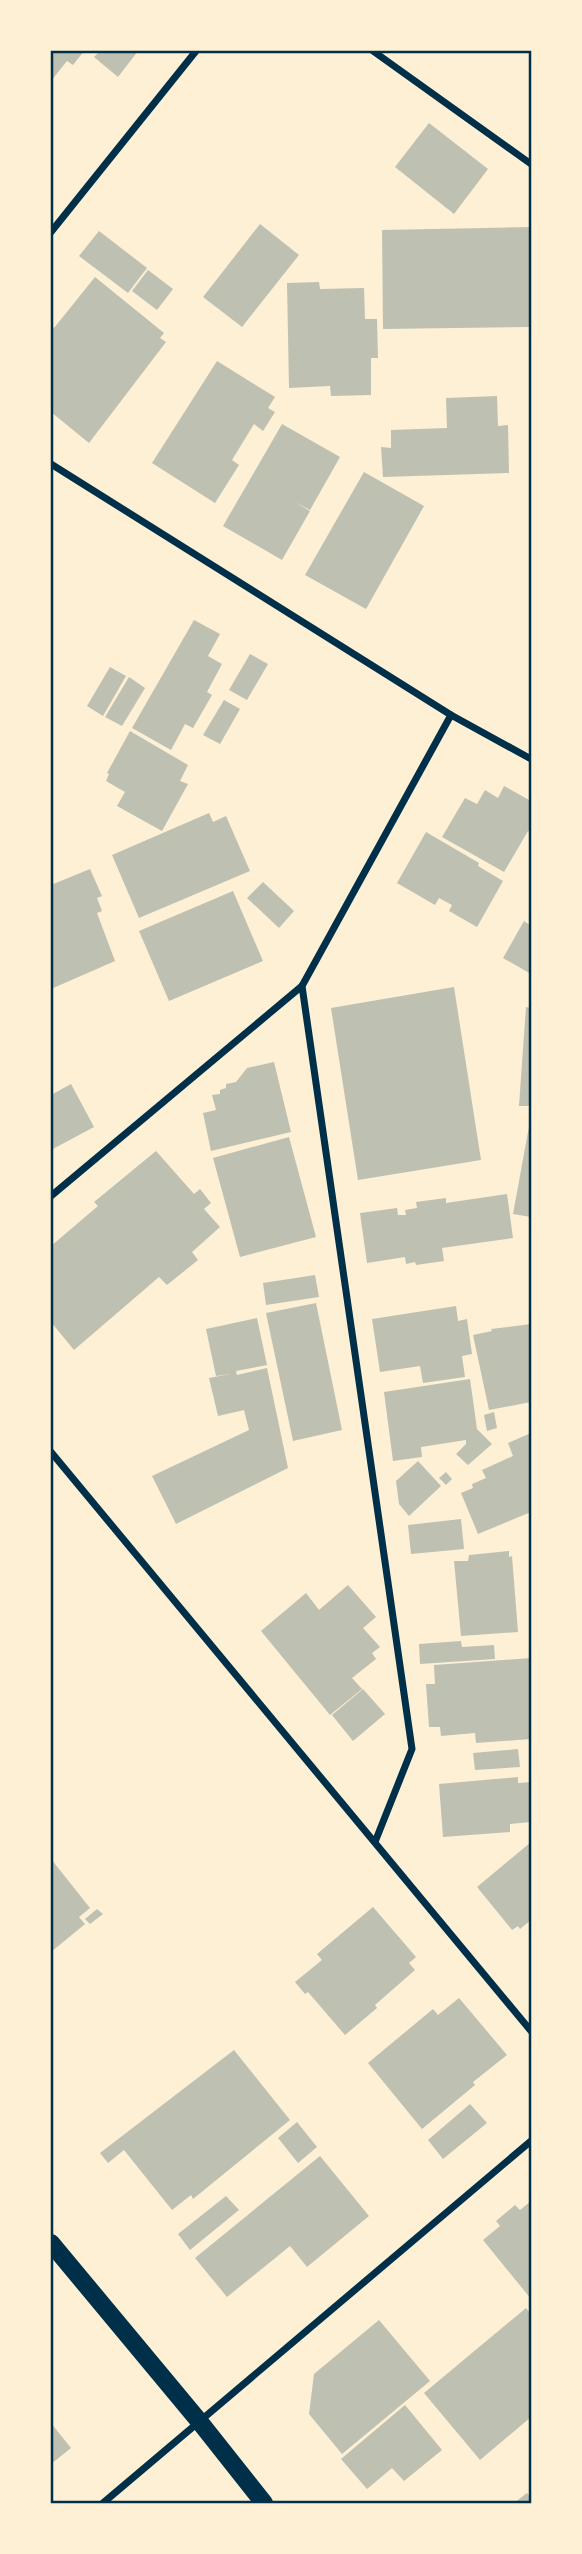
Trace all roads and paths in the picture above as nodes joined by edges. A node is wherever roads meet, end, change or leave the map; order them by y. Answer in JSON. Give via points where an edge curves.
{"nodes":[{"id":1,"x":196,"y":51,"type":"edge"},
{"id":2,"x":373,"y":51,"type":"edge"},
{"id":3,"x":531,"y":164,"type":"edge"},
{"id":4,"x":51,"y":232,"type":"edge"},
{"id":5,"x":51,"y":464,"type":"edge"},
{"id":6,"x":451,"y":715,"type":"junction"},
{"id":7,"x":531,"y":759,"type":"edge"},
{"id":8,"x":302,"y":986,"type":"junction"},
{"id":9,"x":51,"y":1196,"type":"edge"},
{"id":10,"x":51,"y":1452,"type":"edge"},
{"id":11,"x":375,"y":1842,"type":"junction"},
{"id":12,"x":531,"y":2031,"type":"edge"},
{"id":13,"x":531,"y":2141,"type":"edge"},
{"id":14,"x":51,"y":2243,"type":"edge"},
{"id":15,"x":199,"y":2421,"type":"junction"},
{"id":16,"x":103,"y":2503,"type":"edge"},
{"id":17,"x":264,"y":2503,"type":"edge"}],
"edges":[{"from":1,"to":4,"type":"street"},
{"from":2,"to":3,"type":"street"},
{"from":5,"to":6,"type":"street"},
{"from":6,"to":7,"type":"street"},
{"from":6,"to":8,"type":"street"},
{"from":8,"to":9,"type":"street"},
{"from":8,"to":11,"type":"street","via":[[412,1749]]},
{"from":10,"to":11,"type":"street"},
{"from":11,"to":12,"type":"street"},
{"from":13,"to":15,"type":"street"},
{"from":14,"to":15,"type":"main road"},
{"from":15,"to":16,"type":"street"},
{"from":15,"to":17,"type":"main road"}]}
